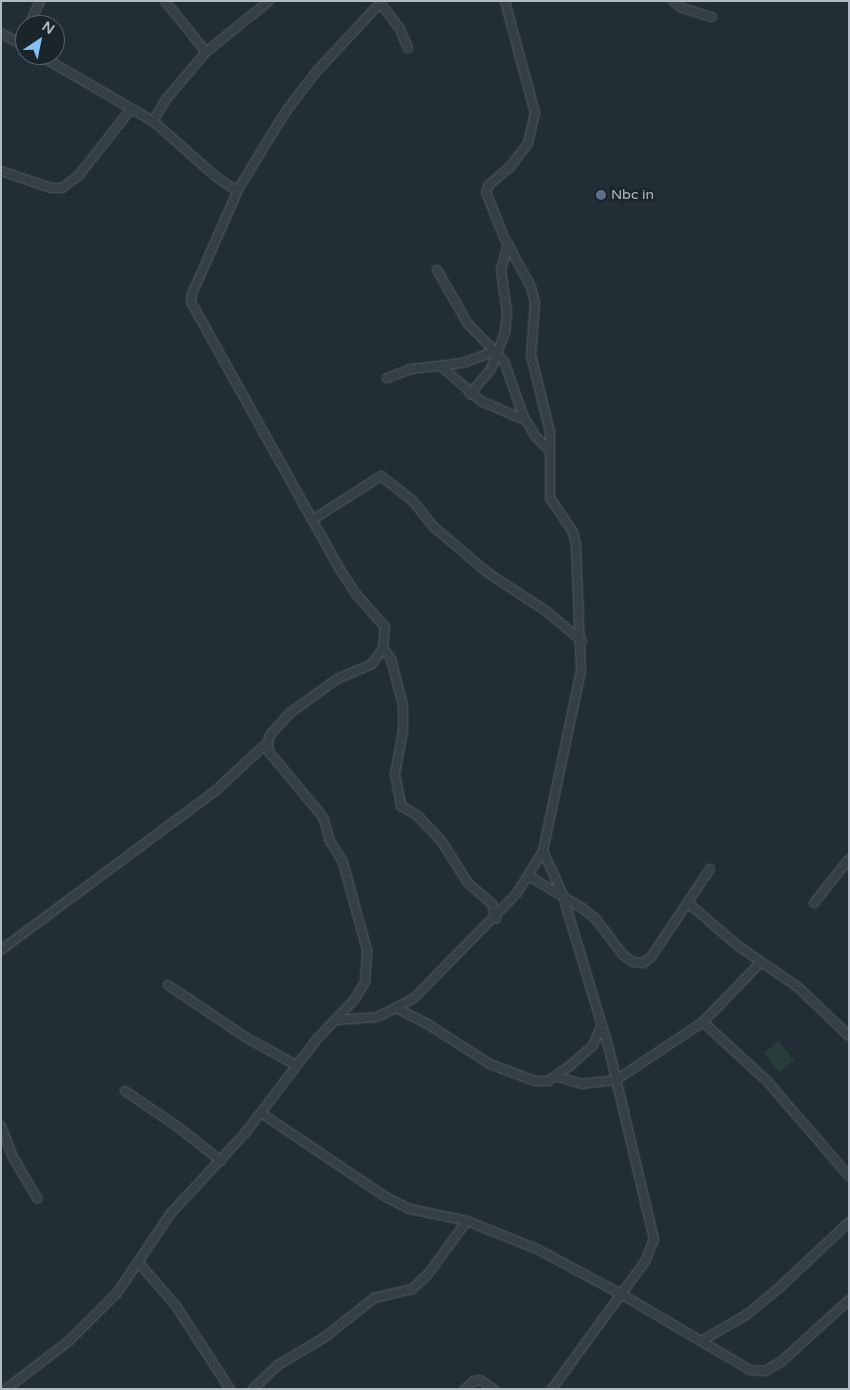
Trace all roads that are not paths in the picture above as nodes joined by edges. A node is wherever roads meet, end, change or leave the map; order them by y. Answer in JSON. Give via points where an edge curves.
{"nodes":[{"id":1,"x":40,"y":1,"type":"edge"},
{"id":2,"x":165,"y":1,"type":"edge"},
{"id":3,"x":268,"y":1,"type":"edge"},
{"id":4,"x":505,"y":1,"type":"edge"},
{"id":5,"x":674,"y":1,"type":"edge"},
{"id":6,"x":381,"y":2,"type":"edge"},
{"id":7,"x":34,"y":15,"type":"edge"},
{"id":8,"x":712,"y":17,"type":"dead end"},
{"id":9,"x":1,"y":33,"type":"edge"},
{"id":10,"x":15,"y":41,"type":"edge"},
{"id":11,"x":408,"y":48,"type":"dead end"},
{"id":12,"x":206,"y":52,"type":"junction"},
{"id":13,"x":56,"y":65,"type":"edge"},
{"id":14,"x":130,"y":109,"type":"junction"},
{"id":15,"x":153,"y":121,"type":"junction"},
{"id":16,"x":1,"y":171,"type":"edge"},
{"id":17,"x":238,"y":190,"type":"junction"},
{"id":18,"x":508,"y":244,"type":"junction"},
{"id":19,"x":437,"y":270,"type":"dead end"},
{"id":20,"x":495,"y":353,"type":"junction"},
{"id":21,"x":442,"y":367,"type":"junction"},
{"id":22,"x":387,"y":378,"type":"dead end"},
{"id":23,"x":470,"y":394,"type":"junction"},
{"id":24,"x":525,"y":420,"type":"junction"},
{"id":25,"x":550,"y":451,"type":"junction"},
{"id":26,"x":312,"y":520,"type":"junction"},
{"id":27,"x":582,"y":641,"type":"junction"},
{"id":28,"x":383,"y":648,"type":"junction"},
{"id":29,"x":268,"y":742,"type":"junction"},
{"id":30,"x":543,"y":851,"type":"junction"},
{"id":31,"x":849,"y":859,"type":"edge"},
{"id":32,"x":710,"y":869,"type":"dead end"},
{"id":33,"x":529,"y":876,"type":"junction"},
{"id":34,"x":562,"y":893,"type":"junction"},
{"id":35,"x":687,"y":902,"type":"junction"},
{"id":36,"x":814,"y":903,"type":"dead end"},
{"id":37,"x":496,"y":918,"type":"junction"},
{"id":38,"x":1,"y":950,"type":"edge"},
{"id":39,"x":761,"y":962,"type":"junction"},
{"id":40,"x":168,"y":984,"type":"dead end"},
{"id":41,"x":398,"y":1009,"type":"junction"},
{"id":42,"x":336,"y":1020,"type":"junction"},
{"id":43,"x":703,"y":1022,"type":"junction"},
{"id":44,"x":601,"y":1024,"type":"junction"},
{"id":45,"x":849,"y":1036,"type":"edge"},
{"id":46,"x":296,"y":1065,"type":"junction"},
{"id":47,"x":558,"y":1076,"type":"junction"},
{"id":48,"x":616,"y":1080,"type":"junction"},
{"id":49,"x":125,"y":1092,"type":"dead end"},
{"id":50,"x":261,"y":1113,"type":"junction"},
{"id":51,"x":1,"y":1126,"type":"edge"},
{"id":52,"x":221,"y":1160,"type":"junction"},
{"id":53,"x":849,"y":1176,"type":"edge"},
{"id":54,"x":37,"y":1198,"type":"dead end"},
{"id":55,"x":468,"y":1221,"type":"junction"},
{"id":56,"x":849,"y":1222,"type":"edge"},
{"id":57,"x":139,"y":1263,"type":"junction"},
{"id":58,"x":621,"y":1294,"type":"junction"},
{"id":59,"x":849,"y":1300,"type":"edge"},
{"id":60,"x":702,"y":1340,"type":"junction"},
{"id":61,"x":6,"y":1389,"type":"edge"},
{"id":62,"x":230,"y":1389,"type":"edge"},
{"id":63,"x":253,"y":1389,"type":"edge"},
{"id":64,"x":465,"y":1389,"type":"edge"},
{"id":65,"x":494,"y":1389,"type":"edge"},
{"id":66,"x":552,"y":1389,"type":"edge"}],
"edges":[{"from":1,"to":7,"type":"street"},
{"from":2,"to":12,"type":"street"},
{"from":3,"to":12,"type":"street","via":[[226,39]]},
{"from":4,"to":18,"type":"street","via":[[535,113],[528,142],[486,192]]},
{"from":5,"to":8,"type":"street","via":[[689,11]]},
{"from":6,"to":11,"type":"street","via":[[399,27]]},
{"from":6,"to":17,"type":"street","via":[[316,72],[286,111]]},
{"from":9,"to":10,"type":"street"},
{"from":12,"to":15,"type":"street","via":[[172,92]]},
{"from":13,"to":14,"type":"street"},
{"from":14,"to":15,"type":"street"},
{"from":14,"to":16,"type":"street","via":[[79,175],[62,188],[51,188]]},
{"from":15,"to":17,"type":"street","via":[[229,187]]},
{"from":17,"to":26,"type":"street","via":[[191,302]]},
{"from":18,"to":20,"type":"street","via":[[501,270],[507,324]]},
{"from":18,"to":25,"type":"street","via":[[531,287],[535,303],[531,355],[550,432]]},
{"from":19,"to":20,"type":"street","via":[[468,324]]},
{"from":20,"to":21,"type":"street"},
{"from":20,"to":23,"type":"street","via":[[491,369]]},
{"from":20,"to":24,"type":"street","via":[[506,367]]},
{"from":21,"to":22,"type":"street","via":[[411,369]]},
{"from":21,"to":23,"type":"street"},
{"from":23,"to":24,"type":"street"},
{"from":24,"to":25,"type":"street"},
{"from":25,"to":27,"type":"street","via":[[550,498],[573,532],[576,545]]},
{"from":26,"to":27,"type":"street","via":[[381,476],[412,500],[435,528],[488,573],[546,611]]},
{"from":26,"to":28,"type":"street","via":[[347,582],[385,627]]},
{"from":27,"to":30,"type":"street","via":[[578,690]]},
{"from":28,"to":29,"type":"street","via":[[366,668],[336,679],[290,713],[270,735]]},
{"from":28,"to":37,"type":"street","via":[[391,659],[403,706],[403,731],[394,774],[401,806],[418,816],[442,842],[468,883],[492,904]]},
{"from":29,"to":38,"type":"street","via":[[214,792]]},
{"from":29,"to":42,"type":"street","via":[[269,752],[323,817],[330,841],[347,874],[364,932],[368,957],[364,982],[356,999]]},
{"from":30,"to":33,"type":"street"},
{"from":30,"to":34,"type":"street"},
{"from":31,"to":36,"type":"street"},
{"from":32,"to":35,"type":"street"},
{"from":33,"to":34,"type":"street"},
{"from":33,"to":37,"type":"street"},
{"from":34,"to":35,"type":"street","via":[[595,918],[623,955],[633,962],[643,963],[651,957]]},
{"from":34,"to":44,"type":"street"},
{"from":35,"to":39,"type":"street"},
{"from":37,"to":41,"type":"street","via":[[413,999]]},
{"from":39,"to":43,"type":"street"},
{"from":39,"to":45,"type":"street","via":[[799,988]]},
{"from":40,"to":46,"type":"street","via":[[247,1038]]},
{"from":41,"to":42,"type":"street","via":[[377,1017]]},
{"from":41,"to":47,"type":"street","via":[[516,1075],[548,1081]]},
{"from":42,"to":46,"type":"street"},
{"from":43,"to":48,"type":"street"},
{"from":43,"to":53,"type":"street","via":[[767,1081]]},
{"from":44,"to":47,"type":"street","via":[[594,1045]]},
{"from":44,"to":48,"type":"street"},
{"from":46,"to":50,"type":"street"},
{"from":47,"to":48,"type":"street","via":[[582,1084]]},
{"from":48,"to":58,"type":"street","via":[[654,1239],[646,1260]]},
{"from":49,"to":52,"type":"street"},
{"from":50,"to":52,"type":"street"},
{"from":50,"to":55,"type":"street","via":[[386,1197],[410,1209]]},
{"from":51,"to":54,"type":"street","via":[[13,1157]]},
{"from":52,"to":57,"type":"street","via":[[171,1213]]},
{"from":55,"to":58,"type":"street","via":[[537,1249]]},
{"from":55,"to":63,"type":"street","via":[[428,1274],[412,1289],[374,1298],[325,1337],[278,1365]]},
{"from":56,"to":60,"type":"street","via":[[746,1315]]},
{"from":57,"to":61,"type":"street","via":[[117,1293],[70,1340]]},
{"from":57,"to":62,"type":"street","via":[[176,1306]]},
{"from":58,"to":60,"type":"street"},
{"from":58,"to":66,"type":"street"},
{"from":59,"to":60,"type":"street","via":[[817,1332],[765,1371],[750,1370]]},
{"from":64,"to":65,"type":"street","via":[[480,1380]]}]}
